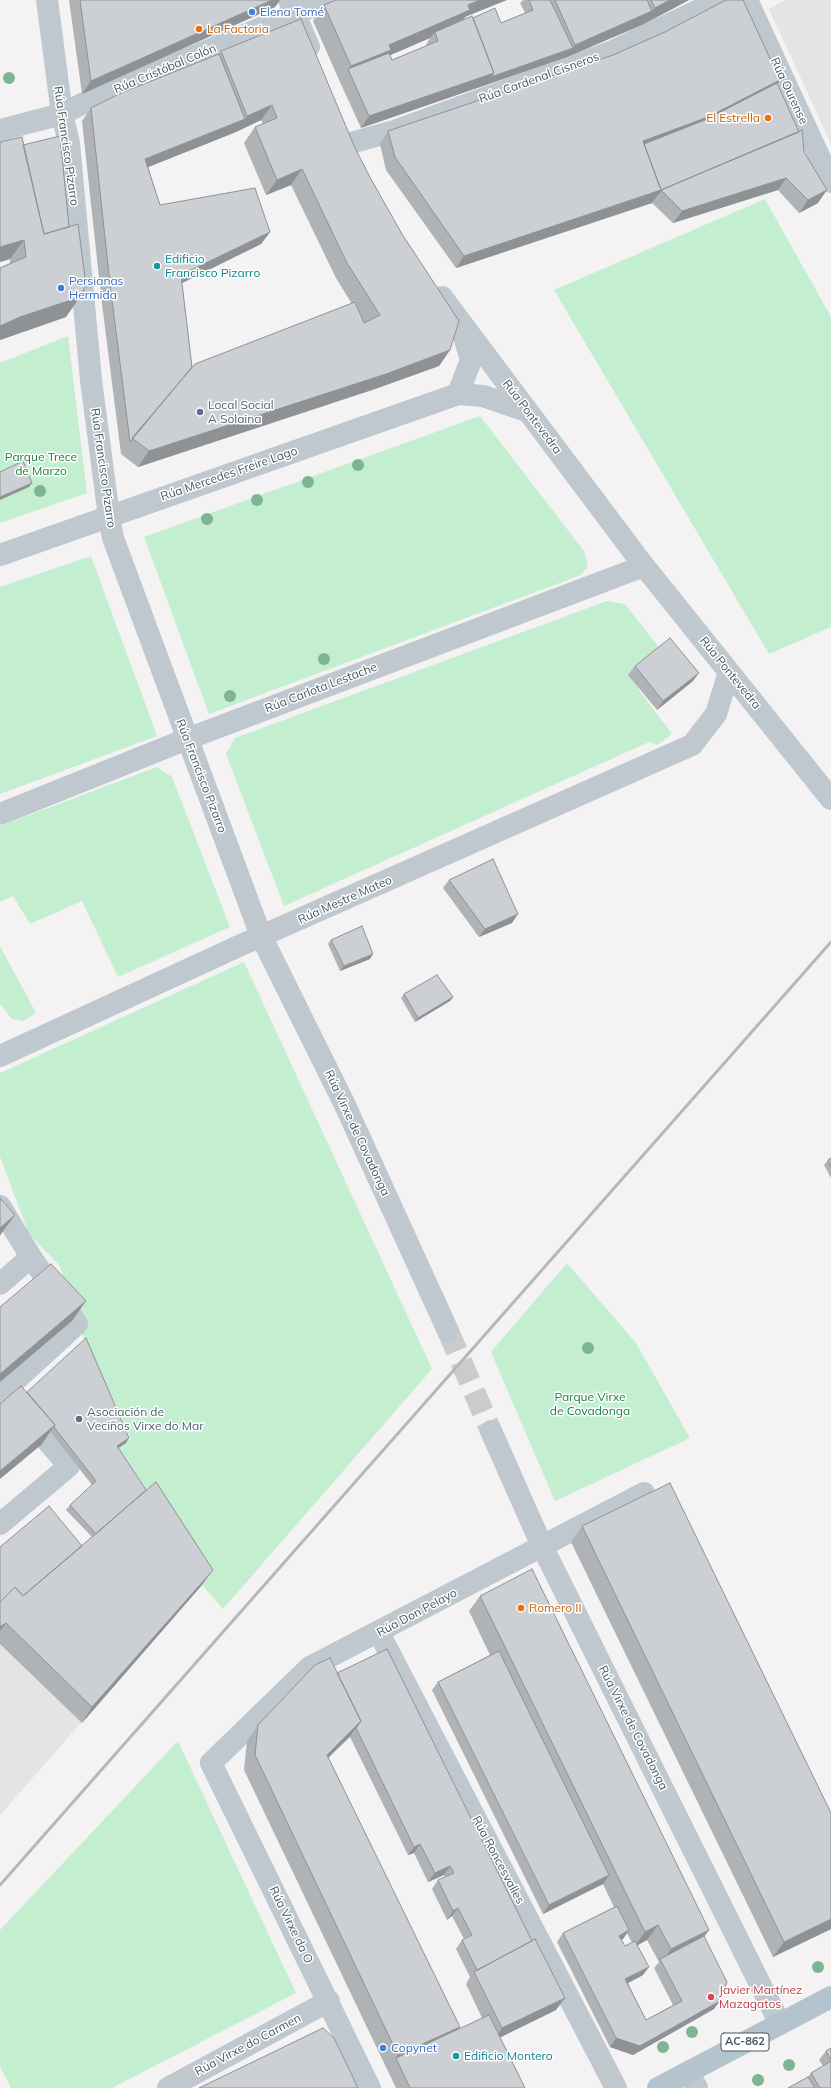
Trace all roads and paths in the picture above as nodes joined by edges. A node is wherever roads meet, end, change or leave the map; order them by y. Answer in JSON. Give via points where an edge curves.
{"nodes":[{"id":1,"x":47,"y":0,"type":"edge"},
{"id":2,"x":328,"y":0,"type":"edge"},
{"id":3,"x":720,"y":0,"type":"edge"},
{"id":4,"x":747,"y":0,"type":"edge"},
{"id":5,"x":292,"y":7,"type":"edge"},
{"id":6,"x":316,"y":62,"type":"edge"},
{"id":7,"x":62,"y":114,"type":"junction"},
{"id":8,"x":342,"y":123,"type":"edge"},
{"id":9,"x":0,"y":130,"type":"edge"},
{"id":10,"x":351,"y":143,"type":"junction"},
{"id":11,"x":362,"y":164,"type":"edge"},
{"id":12,"x":831,"y":182,"type":"edge"},
{"id":13,"x":430,"y":280,"type":"edge"},
{"id":14,"x":462,"y":326,"type":"junction"},
{"id":15,"x":458,"y":394,"type":"junction"},
{"id":16,"x":527,"y":411,"type":"junction"},
{"id":17,"x":108,"y":516,"type":"junction"},
{"id":18,"x":0,"y":555,"type":"edge"},
{"id":19,"x":644,"y":566,"type":"junction"},
{"id":20,"x":729,"y":672,"type":"junction"},
{"id":21,"x":187,"y":739,"type":"junction"},
{"id":22,"x":831,"y":799,"type":"edge"},
{"id":23,"x":0,"y":814,"type":"edge"},
{"id":24,"x":261,"y":936,"type":"junction"},
{"id":25,"x":4,"y":1051,"type":"edge"},
{"id":26,"x":0,"y":1206,"type":"edge"},
{"id":27,"x":32,"y":1257,"type":"junction"},
{"id":28,"x":0,"y":1284,"type":"edge"},
{"id":29,"x":448,"y":1331,"type":"tunnel mouth"},
{"id":30,"x":491,"y":1430,"type":"tunnel mouth"},
{"id":31,"x":644,"y":1493,"type":"dead end"},
{"id":32,"x":0,"y":1524,"type":"edge"},
{"id":33,"x":542,"y":1546,"type":"junction"},
{"id":34,"x":379,"y":1633,"type":"junction"},
{"id":35,"x":211,"y":1763,"type":"joint"},
{"id":36,"x":831,"y":1997,"type":"edge"},
{"id":37,"x":329,"y":2002,"type":"junction"},
{"id":38,"x":780,"y":2024,"type":"junction"},
{"id":39,"x":693,"y":2080,"type":"edge"},
{"id":40,"x":168,"y":2088,"type":"edge"},
{"id":41,"x":370,"y":2088,"type":"edge"},
{"id":42,"x":616,"y":2088,"type":"edge"},
{"id":43,"x":658,"y":2088,"type":"edge"}],
"edges":[{"from":1,"to":7,"type":"street","name":"Rúa Francisco Pizarro"},
{"from":2,"to":5,"type":"street","name":"Rúa Cristóbal Colón"},
{"from":3,"to":10,"type":"street","name":"Rúa Cardenal Cisneros","via":[[613,51],[394,131]]},
{"from":4,"to":12,"type":"street","name":"Rúa Ourense"},
{"from":5,"to":6,"type":"street"},
{"from":5,"to":7,"type":"street","name":"Rúa Cristóbal Colón"},
{"from":7,"to":9,"type":"street","name":"Rúa Cristóbal Colón"},
{"from":7,"to":17,"type":"street","name":"Rúa Francisco Pizarro","via":[[69,143],[91,380]]},
{"from":8,"to":10,"type":"street"},
{"from":10,"to":11,"type":"street"},
{"from":13,"to":14,"type":"street","name":"Rúa Pontevedra"},
{"from":14,"to":15,"type":"street","via":[[471,360]]},
{"from":14,"to":16,"type":"street","name":"Rúa Pontevedra"},
{"from":15,"to":16,"type":"street","via":[[483,396]]},
{"from":15,"to":17,"type":"street","name":"Rúa Mercedes Freire Lago"},
{"from":16,"to":19,"type":"street","name":"Rúa Pontevedra"},
{"from":17,"to":18,"type":"street","name":"Rúa Mercedes Freire Lago"},
{"from":17,"to":21,"type":"street","name":"Rúa Francisco Pizarro","via":[[123,566]]},
{"from":19,"to":20,"type":"street","name":"Rúa Pontevedra"},
{"from":19,"to":21,"type":"street","name":"Rúa Carlota Lestache"},
{"from":20,"to":22,"type":"street","name":"Rúa Pontevedra"},
{"from":20,"to":24,"type":"street","name":"Rúa Mestre Mateo","via":[[716,714],[692,745]]},
{"from":21,"to":23,"type":"street","name":"Rúa Carlota Lestache"},
{"from":21,"to":24,"type":"street","name":"Rúa Francisco Pizarro"},
{"from":24,"to":25,"type":"street","name":"Rúa Mestre Mateo"},
{"from":24,"to":29,"type":"street","name":"Rúa Virxe de Covadonga","via":[[344,1103]]},
{"from":26,"to":27,"type":"street"},
{"from":27,"to":28,"type":"street"},
{"from":27,"to":32,"type":"street","via":[[77,1324],[4,1391],[69,1466]]},
{"from":30,"to":33,"type":"street","name":"Rúa Virxe de Covadonga"},
{"from":31,"to":33,"type":"street","name":"Rúa Don Pelayo"},
{"from":33,"to":34,"type":"street","name":"Rúa Don Pelayo"},
{"from":33,"to":38,"type":"street","name":"Rúa Virxe de Covadonga"},
{"from":34,"to":35,"type":"street","name":"Rúa Don Pelayo","via":[[310,1667]]},
{"from":34,"to":42,"type":"street","name":"Rúa Roncesvalles"},
{"from":35,"to":37,"type":"street","name":"Rúa Virxe da O"},
{"from":36,"to":38,"type":"main road","number":"AC-862"},
{"from":37,"to":40,"type":"street","name":"Rúa Virxe do Carmen"},
{"from":37,"to":41,"type":"street","name":"Rúa Virxe da O"},
{"from":38,"to":39,"type":"main road","number":"AC-862"},
{"from":39,"to":43,"type":"main road","number":"AC-862"}]}
